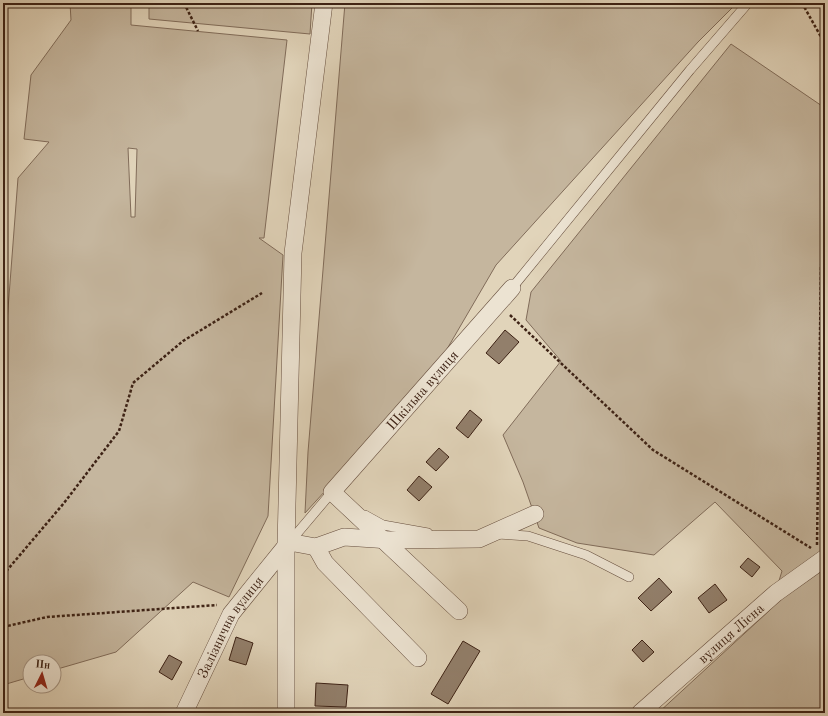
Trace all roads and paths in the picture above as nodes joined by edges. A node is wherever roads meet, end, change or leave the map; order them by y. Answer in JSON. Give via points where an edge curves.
{"nodes":[{"id":1,"x":184,"y":3,"type":"edge"},
{"id":2,"x":324,"y":3,"type":"edge"},
{"id":3,"x":748,"y":3,"type":"edge"},
{"id":4,"x":802,"y":3,"type":"edge"},
{"id":5,"x":198,"y":31,"type":"dead end"},
{"id":6,"x":825,"y":44,"type":"edge"},
{"id":7,"x":825,"y":236,"type":"edge"},
{"id":8,"x":512,"y":288,"type":"joint"},
{"id":9,"x":262,"y":293,"type":"dead end"},
{"id":10,"x":498,"y":303,"type":"junction"},
{"id":11,"x":332,"y":492,"type":"junction"},
{"id":12,"x":535,"y":514,"type":"dead end"},
{"id":13,"x":491,"y":534,"type":"junction"},
{"id":14,"x":382,"y":539,"type":"junction"},
{"id":15,"x":287,"y":544,"type":"junction"},
{"id":16,"x":316,"y":547,"type":"junction"},
{"id":17,"x":825,"y":558,"type":"edge"},
{"id":18,"x":3,"y":575,"type":"edge"},
{"id":19,"x":629,"y":577,"type":"dead end"},
{"id":20,"x":239,"y":604,"type":"junction"},
{"id":21,"x":459,"y":611,"type":"dead end"},
{"id":22,"x":3,"y":627,"type":"edge"},
{"id":23,"x":418,"y":658,"type":"dead end"},
{"id":24,"x":184,"y":713,"type":"edge"},
{"id":25,"x":286,"y":713,"type":"edge"},
{"id":26,"x":640,"y":713,"type":"edge"}],
"edges":[{"from":1,"to":5,"type":"path"},
{"from":2,"to":15,"type":"street","via":[[293,253]]},
{"from":3,"to":8,"type":"lane"},
{"from":4,"to":6,"type":"path"},
{"from":7,"to":10,"type":"path","via":[[821,266],[817,552],[653,450]]},
{"from":8,"to":10,"type":"street","name":"Шкільна вулиця"},
{"from":9,"to":18,"type":"path","via":[[183,341],[133,383],[119,431],[64,503]]},
{"from":10,"to":11,"type":"street","name":"Шкільна вулиця"},
{"from":11,"to":13,"type":"lane","via":[[351,508],[383,525],[441,535]]},
{"from":11,"to":14,"type":"street"},
{"from":11,"to":15,"type":"lane"},
{"from":12,"to":13,"type":"street"},
{"from":13,"to":14,"type":"street","via":[[479,539]]},
{"from":13,"to":19,"type":"lane","via":[[528,536],[586,555]]},
{"from":14,"to":16,"type":"street","via":[[344,536]]},
{"from":14,"to":21,"type":"street"},
{"from":15,"to":16,"type":"street"},
{"from":15,"to":20,"type":"street","name":"Залізнична вулиця"},
{"from":15,"to":25,"type":"street"},
{"from":16,"to":23,"type":"street","via":[[325,563]]},
{"from":17,"to":26,"type":"street","name":"вулиця Лісна","via":[[776,593]]},
{"from":20,"to":22,"type":"path","via":[[47,617]]},
{"from":20,"to":24,"type":"street","name":"Залізнична вулиця","via":[[231,614]]}]}
